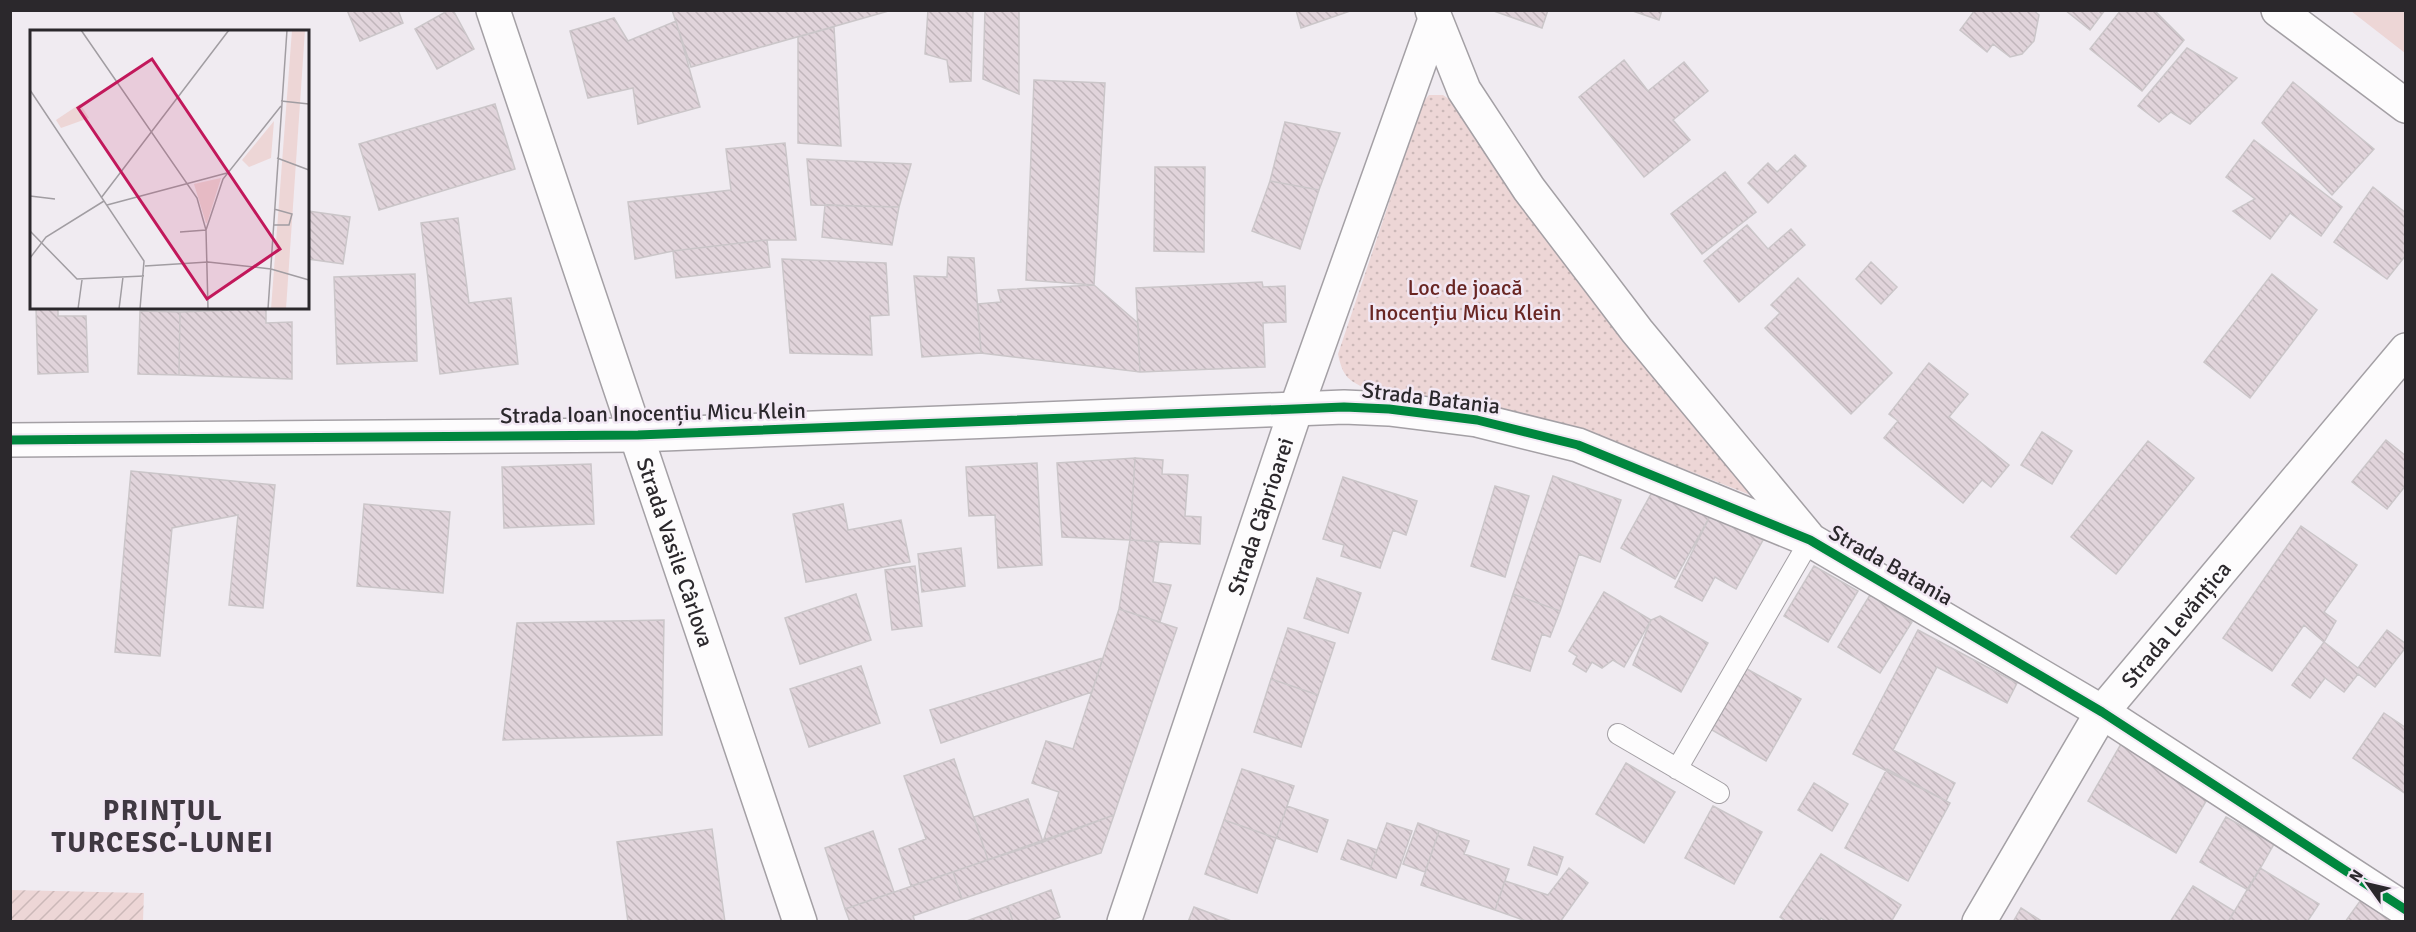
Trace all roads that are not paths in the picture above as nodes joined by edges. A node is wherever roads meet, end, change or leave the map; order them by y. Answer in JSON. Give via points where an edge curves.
{"nodes":[{"id":1,"x":493,"y":10,"type":"edge"},
{"id":2,"x":2278,"y":10,"type":"edge"},
{"id":3,"x":1433,"y":15,"type":"edge"},
{"id":4,"x":2406,"y":106,"type":"edge"},
{"id":5,"x":2406,"y":350,"type":"edge"},
{"id":6,"x":1296,"y":409,"type":"junction"},
{"id":7,"x":638,"y":435,"type":"junction"},
{"id":8,"x":10,"y":440,"type":"edge"},
{"id":9,"x":1810,"y":540,"type":"junction"},
{"id":10,"x":2102,"y":712,"type":"junction"},
{"id":11,"x":1618,"y":734,"type":"dead end"},
{"id":12,"x":1677,"y":769,"type":"junction"},
{"id":13,"x":1719,"y":793,"type":"dead end"},
{"id":14,"x":2406,"y":910,"type":"edge"},
{"id":15,"x":800,"y":921,"type":"edge"},
{"id":16,"x":1124,"y":921,"type":"edge"},
{"id":17,"x":1979,"y":921,"type":"edge"}],
"edges":[{"from":1,"to":7,"type":"street","name":"Strada Vasile Cârlova"},
{"from":2,"to":4,"type":"street"},
{"from":3,"to":6,"type":"street","name":"Strada Căprioarei"},
{"from":3,"to":9,"type":"street","name":"Strada Batania","via":[[1464,90],[1528,189],[1637,331]]},
{"from":5,"to":10,"type":"street","name":"Strada Levănțica"},
{"from":6,"to":7,"type":"street","name":"Strada Ioan Inocențiu Micu Klein"},
{"from":6,"to":9,"type":"street","name":"Strada Batania","via":[[1389,409],[1477,420],[1578,445]]},
{"from":6,"to":16,"type":"street","name":"Strada Căprioarei"},
{"from":7,"to":8,"type":"street","name":"Strada Ioan Inocențiu Micu Klein"},
{"from":7,"to":15,"type":"street","name":"Strada Vasile Cârlova"},
{"from":9,"to":10,"type":"street","name":"Strada Batania"},
{"from":9,"to":12,"type":"lane"},
{"from":10,"to":14,"type":"street","name":"Strada Batania"},
{"from":10,"to":17,"type":"street","name":"Strada Levănțica"},
{"from":11,"to":12,"type":"lane"},
{"from":12,"to":13,"type":"lane"}]}
